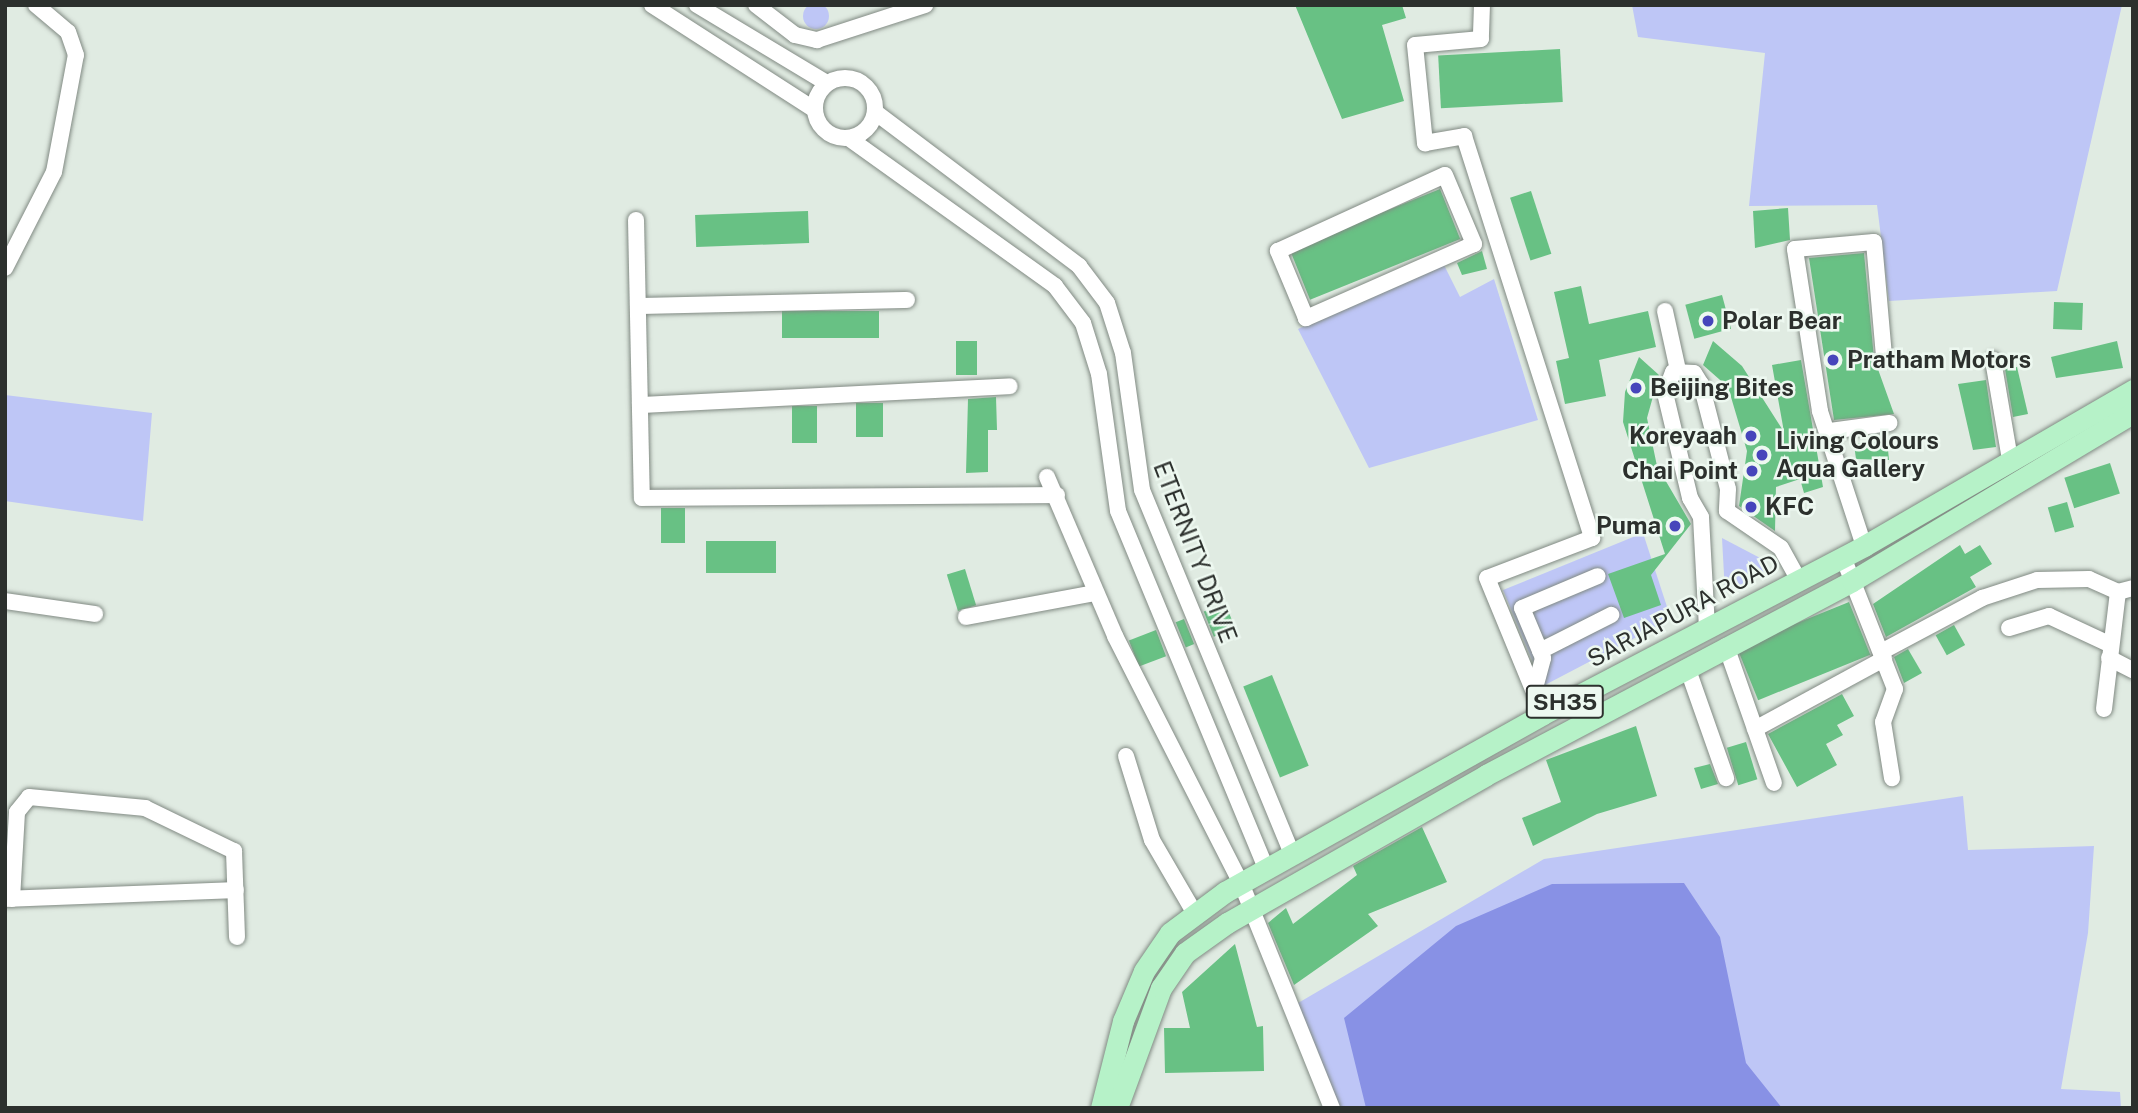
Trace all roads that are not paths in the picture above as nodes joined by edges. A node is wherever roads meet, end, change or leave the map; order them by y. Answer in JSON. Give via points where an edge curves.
{"nodes":[{"id":1,"x":36,"y":5,"type":"edge"},
{"id":2,"x":652,"y":5,"type":"edge"},
{"id":3,"x":696,"y":5,"type":"edge"},
{"id":4,"x":755,"y":5,"type":"edge"},
{"id":5,"x":925,"y":5,"type":"edge"},
{"id":6,"x":1482,"y":5,"type":"edge"},
{"id":7,"x":891,"y":11,"type":"edge"},
{"id":8,"x":827,"y":83,"type":"junction"},
{"id":9,"x":815,"y":110,"type":"junction"},
{"id":10,"x":875,"y":113,"type":"junction"},
{"id":11,"x":850,"y":139,"type":"junction"},
{"id":12,"x":1483,"y":197,"type":"junction"},
{"id":13,"x":1460,"y":207,"type":"junction"},
{"id":14,"x":636,"y":220,"type":"dead end"},
{"id":15,"x":5,"y":268,"type":"edge"},
{"id":16,"x":907,"y":300,"type":"dead end"},
{"id":17,"x":638,"y":306,"type":"junction"},
{"id":18,"x":1665,"y":311,"type":"dead end"},
{"id":19,"x":1884,"y":357,"type":"dead end"},
{"id":20,"x":1993,"y":360,"type":"dead end"},
{"id":21,"x":1678,"y":370,"type":"junction"},
{"id":22,"x":1010,"y":386,"type":"dead end"},
{"id":23,"x":2133,"y":390,"type":"edge"},
{"id":24,"x":640,"y":405,"type":"junction"},
{"id":25,"x":2133,"y":413,"type":"edge"},
{"id":26,"x":1889,"y":423,"type":"dead end"},
{"id":27,"x":1830,"y":431,"type":"junction"},
{"id":28,"x":2010,"y":459,"type":"junction"},
{"id":29,"x":1047,"y":477,"type":"dead end"},
{"id":30,"x":1056,"y":495,"type":"junction"},
{"id":31,"x":1864,"y":546,"type":"junction"},
{"id":32,"x":1843,"y":557,"type":"junction"},
{"id":33,"x":1598,"y":576,"type":"dead end"},
{"id":34,"x":1799,"y":580,"type":"junction"},
{"id":35,"x":1852,"y":581,"type":"junction"},
{"id":36,"x":2125,"y":590,"type":"edge"},
{"id":37,"x":1096,"y":593,"type":"junction"},
{"id":38,"x":5,"y":601,"type":"edge"},
{"id":39,"x":95,"y":614,"type":"dead end"},
{"id":40,"x":1611,"y":615,"type":"dead end"},
{"id":41,"x":966,"y":617,"type":"dead end"},
{"id":42,"x":1707,"y":628,"type":"junction"},
{"id":43,"x":2009,"y":628,"type":"dead end"},
{"id":44,"x":1726,"y":646,"type":"junction"},
{"id":45,"x":1540,"y":651,"type":"junction"},
{"id":46,"x":2110,"y":651,"type":"junction"},
{"id":47,"x":1882,"y":656,"type":"junction"},
{"id":48,"x":1687,"y":667,"type":"junction"},
{"id":49,"x":2133,"y":670,"type":"edge"},
{"id":50,"x":1534,"y":692,"type":"junction"},
{"id":51,"x":2104,"y":709,"type":"dead end"},
{"id":52,"x":1543,"y":714,"type":"junction"},
{"id":53,"x":1755,"y":729,"type":"junction"},
{"id":54,"x":1126,"y":756,"type":"dead end"},
{"id":55,"x":1726,"y":778,"type":"dead end"},
{"id":56,"x":1892,"y":778,"type":"dead end"},
{"id":57,"x":1774,"y":783,"type":"dead end"},
{"id":58,"x":1293,"y":854,"type":"junction"},
{"id":59,"x":1266,"y":869,"type":"junction"},
{"id":60,"x":1241,"y":883,"type":"junction"},
{"id":61,"x":236,"y":890,"type":"junction"},
{"id":62,"x":9,"y":899,"type":"edge"},
{"id":63,"x":1251,"y":909,"type":"junction"},
{"id":64,"x":1195,"y":914,"type":"junction"},
{"id":65,"x":237,"y":937,"type":"dead end"},
{"id":66,"x":1101,"y":1108,"type":"edge"},
{"id":67,"x":1117,"y":1108,"type":"edge"},
{"id":68,"x":1332,"y":1108,"type":"edge"}],
"edges":[{"from":1,"to":15,"type":"street","via":[[68,33],[76,55],[54,172]]},
{"from":2,"to":9,"type":"street"},
{"from":3,"to":8,"type":"street"},
{"from":4,"to":7,"type":"street","via":[[809,40]]},
{"from":5,"to":7,"type":"street"},
{"from":6,"to":12,"type":"street","via":[[1482,39],[1415,45],[1425,143],[1464,136]]},
{"from":8,"to":9,"type":"street"},
{"from":8,"to":10,"type":"street","name":"ETERNITY DRIVE","via":[[857,80],[872,93]]},
{"from":9,"to":11,"type":"street","via":[[823,129]]},
{"from":10,"to":11,"type":"street","via":[[867,130]]},
{"from":10,"to":58,"type":"street","name":"ETERNITY DRIVE","via":[[1079,266],[1107,303],[1123,353],[1142,490]]},
{"from":11,"to":59,"type":"street","via":[[1055,286],[1083,323],[1099,374],[1118,511]]},
{"from":12,"to":13,"type":"street"},
{"from":12,"to":50,"type":"street","via":[[1592,538],[1487,578]]},
{"from":13,"to":13,"type":"street","via":[[1474,243],[1306,318],[1278,251],[1445,176]]},
{"from":14,"to":17,"type":"street"},
{"from":16,"to":17,"type":"street"},
{"from":17,"to":24,"type":"street"},
{"from":18,"to":21,"type":"street"},
{"from":19,"to":27,"type":"street","via":[[1874,242],[1795,249],[1820,411]]},
{"from":20,"to":28,"type":"street"},
{"from":21,"to":34,"type":"street","via":[[1694,373],[1701,384],[1728,489],[1727,512],[1781,548]]},
{"from":21,"to":42,"type":"street","via":[[1666,379],[1665,393],[1701,517]]},
{"from":22,"to":24,"type":"street"},
{"from":23,"to":28,"type":"main road","name":"SARJAPURA ROAD","number":"SH35"},
{"from":24,"to":30,"type":"street","via":[[642,498]]},
{"from":25,"to":35,"type":"main road","name":"SARJAPURA ROAD"},
{"from":26,"to":27,"type":"street"},
{"from":27,"to":31,"type":"street"},
{"from":28,"to":31,"type":"main road","name":"SARJAPURA ROAD","number":"SH35"},
{"from":29,"to":30,"type":"street"},
{"from":30,"to":37,"type":"street"},
{"from":31,"to":32,"type":"main road","name":"SARJAPURA ROAD","number":"SH35"},
{"from":32,"to":34,"type":"main road","name":"SARJAPURA ROAD","number":"SH35"},
{"from":32,"to":35,"type":"street"},
{"from":33,"to":45,"type":"street","via":[[1522,608]]},
{"from":34,"to":42,"type":"main road","name":"SARJAPURA ROAD","number":"SH35"},
{"from":35,"to":44,"type":"main road","name":"SARJAPURA ROAD"},
{"from":35,"to":47,"type":"street"},
{"from":36,"to":46,"type":"street"},
{"from":36,"to":47,"type":"street","via":[[2089,579],[2037,580],[1982,598]]},
{"from":37,"to":41,"type":"street"},
{"from":37,"to":60,"type":"street"},
{"from":38,"to":39,"type":"street"},
{"from":40,"to":45,"type":"street"},
{"from":42,"to":52,"type":"main road","name":"SARJAPURA ROAD","number":"SH35"},
{"from":43,"to":46,"type":"street","via":[[2049,616]]},
{"from":44,"to":48,"type":"main road","name":"SARJAPURA ROAD"},
{"from":44,"to":53,"type":"street"},
{"from":45,"to":50,"type":"street"},
{"from":46,"to":49,"type":"street"},
{"from":46,"to":51,"type":"street"},
{"from":47,"to":53,"type":"street"},
{"from":47,"to":56,"type":"street","via":[[1895,689],[1883,722]]},
{"from":48,"to":55,"type":"street"},
{"from":48,"to":63,"type":"main road","name":"SARJAPURA ROAD"},
{"from":50,"to":52,"type":"street"},
{"from":52,"to":58,"type":"main road","name":"SARJAPURA ROAD","number":"SH35"},
{"from":53,"to":57,"type":"street"},
{"from":54,"to":64,"type":"street","via":[[1152,840]]},
{"from":58,"to":59,"type":"main road","name":"SARJAPURA ROAD","number":"SH35"},
{"from":59,"to":60,"type":"main road","name":"SARJAPURA ROAD","number":"SH35"},
{"from":60,"to":63,"type":"street"},
{"from":60,"to":64,"type":"main road","name":"SARJAPURA ROAD","number":"SH35"},
{"from":61,"to":62,"type":"street"},
{"from":61,"to":62,"type":"street","via":[[234,851],[145,808],[29,797],[17,812]]},
{"from":61,"to":65,"type":"street"},
{"from":63,"to":67,"type":"main road","name":"SARJAPURA ROAD","via":[[1185,953],[1161,988]]},
{"from":63,"to":68,"type":"street"},
{"from":64,"to":66,"type":"main road","name":"SARJAPURA ROAD","number":"SH35","via":[[1170,933],[1144,971],[1123,1021]]}]}
